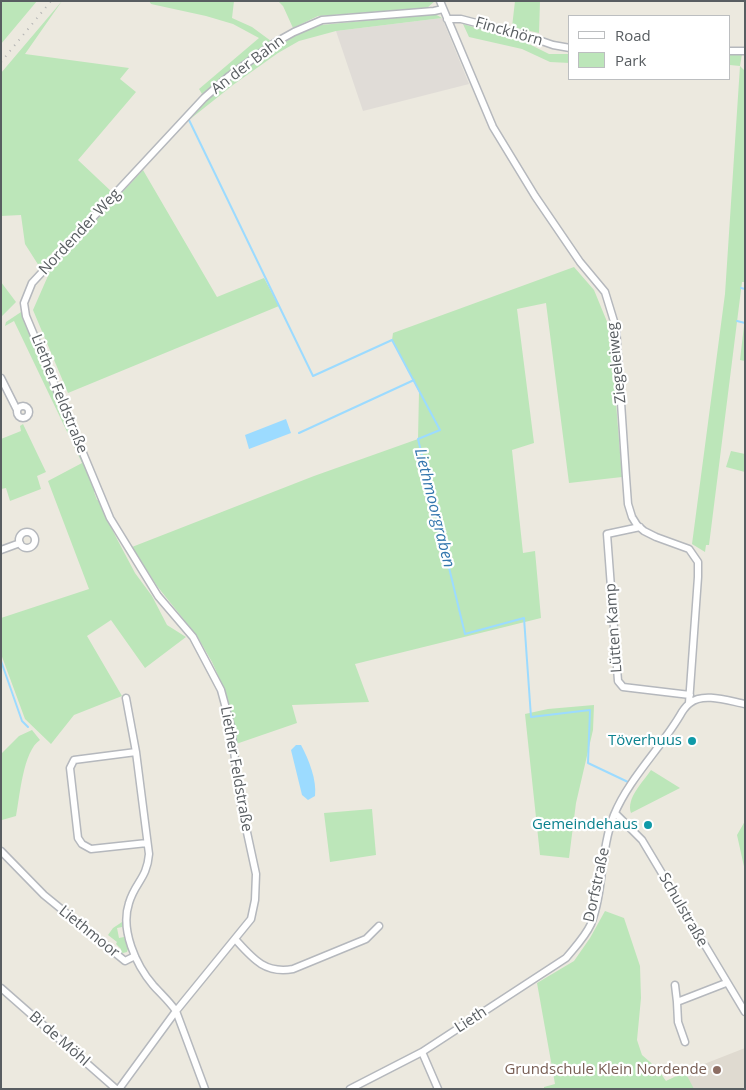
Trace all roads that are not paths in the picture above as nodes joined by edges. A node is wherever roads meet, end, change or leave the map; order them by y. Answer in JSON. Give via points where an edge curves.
{"nodes":[{"id":1,"x":440,"y":1,"type":"edge"},
{"id":2,"x":443,"y":9,"type":"junction"},
{"id":3,"x":447,"y":19,"type":"junction"},
{"id":4,"x":568,"y":48,"type":"edge"},
{"id":5,"x":731,"y":51,"type":"edge"},
{"id":6,"x":745,"y":51,"type":"edge"},
{"id":7,"x":142,"y":167,"type":"joint"},
{"id":8,"x":24,"y":303,"type":"joint"},
{"id":9,"x":1,"y":378,"type":"edge"},
{"id":10,"x":17,"y":410,"type":"dead end"},
{"id":11,"x":640,"y":527,"type":"junction"},
{"id":12,"x":20,"y":543,"type":"dead end"},
{"id":13,"x":1,"y":550,"type":"edge"},
{"id":14,"x":690,"y":695,"type":"junction"},
{"id":15,"x":126,"y":698,"type":"dead end"},
{"id":16,"x":689,"y":703,"type":"junction"},
{"id":17,"x":745,"y":704,"type":"edge"},
{"id":18,"x":136,"y":752,"type":"junction"},
{"id":19,"x":615,"y":812,"type":"junction"},
{"id":20,"x":147,"y":842,"type":"junction"},
{"id":21,"x":1,"y":851,"type":"edge"},
{"id":22,"x":379,"y":926,"type":"dead end"},
{"id":23,"x":584,"y":937,"type":"joint"},
{"id":24,"x":235,"y":939,"type":"junction"},
{"id":25,"x":135,"y":956,"type":"junction"},
{"id":26,"x":726,"y":983,"type":"junction"},
{"id":27,"x":676,"y":985,"type":"dead end"},
{"id":28,"x":1,"y":988,"type":"edge"},
{"id":29,"x":677,"y":1002,"type":"junction"},
{"id":30,"x":176,"y":1011,"type":"junction"},
{"id":31,"x":745,"y":1012,"type":"edge"},
{"id":32,"x":685,"y":1042,"type":"dead end"},
{"id":33,"x":422,"y":1052,"type":"junction"},
{"id":34,"x":118,"y":1089,"type":"edge"},
{"id":35,"x":204,"y":1089,"type":"edge"},
{"id":36,"x":350,"y":1089,"type":"edge"},
{"id":37,"x":438,"y":1089,"type":"edge"}],
"edges":[{"from":1,"to":2,"type":"street","name":"Ziegeleiweg"},
{"from":2,"to":3,"type":"street","name":"Ziegeleiweg"},
{"from":2,"to":7,"type":"street","name":"An der Bahn","via":[[322,20],[294,32],[228,77],[204,98]]},
{"from":3,"to":4,"type":"street","name":"Finckhörn","via":[[461,19]]},
{"from":3,"to":11,"type":"street","name":"Ziegeleiweg","via":[[493,127],[535,196],[580,262],[605,292],[616,328],[628,504]]},
{"from":5,"to":6,"type":"street"},
{"from":7,"to":8,"type":"street","name":"Nordender Weg","via":[[37,277]]},
{"from":8,"to":24,"type":"street","name":"Liether Feldstraße","via":[[26,316],[110,518],[158,596],[193,636],[221,690],[231,728],[240,800],[256,884],[251,918]]},
{"from":9,"to":10,"type":"street"},
{"from":11,"to":14,"type":"street","via":[[656,537],[689,549],[698,562]]},
{"from":11,"to":14,"type":"street","name":"Lütten Kamp","via":[[607,534],[618,681],[623,687]]},
{"from":12,"to":13,"type":"street"},
{"from":14,"to":16,"type":"street"},
{"from":15,"to":18,"type":"street"},
{"from":16,"to":17,"type":"street","via":[[705,698]]},
{"from":16,"to":19,"type":"street","name":"Dorfstraße"},
{"from":18,"to":20,"type":"street"},
{"from":18,"to":20,"type":"street","via":[[74,760],[70,768],[78,838],[91,849]]},
{"from":19,"to":23,"type":"street","name":"Dorfstraße","via":[[596,904]]},
{"from":19,"to":26,"type":"street","name":"Schulstraße","via":[[642,840]]},
{"from":20,"to":25,"type":"street","via":[[148,866],[132,894],[127,912],[127,926]]},
{"from":21,"to":25,"type":"street","name":"Liethmoor","via":[[44,895],[119,956],[125,960]]},
{"from":22,"to":24,"type":"street","via":[[366,939],[293,969],[280,971],[254,959]]},
{"from":23,"to":33,"type":"street","name":"Lieth","via":[[566,958]]},
{"from":24,"to":30,"type":"street","name":"Liether Feldstraße"},
{"from":25,"to":30,"type":"street","name":"Liethmoor","via":[[153,985]]},
{"from":26,"to":29,"type":"street"},
{"from":26,"to":31,"type":"street","name":"Schulstraße"},
{"from":27,"to":29,"type":"street"},
{"from":28,"to":34,"type":"street","name":"Bi de Möhl"},
{"from":29,"to":32,"type":"street","via":[[678,1022]]},
{"from":30,"to":34,"type":"street","name":"Liether Feldstraße"},
{"from":30,"to":35,"type":"street","name":"Liethmoor"},
{"from":33,"to":36,"type":"street","name":"Lieth"},
{"from":33,"to":37,"type":"street"}]}
